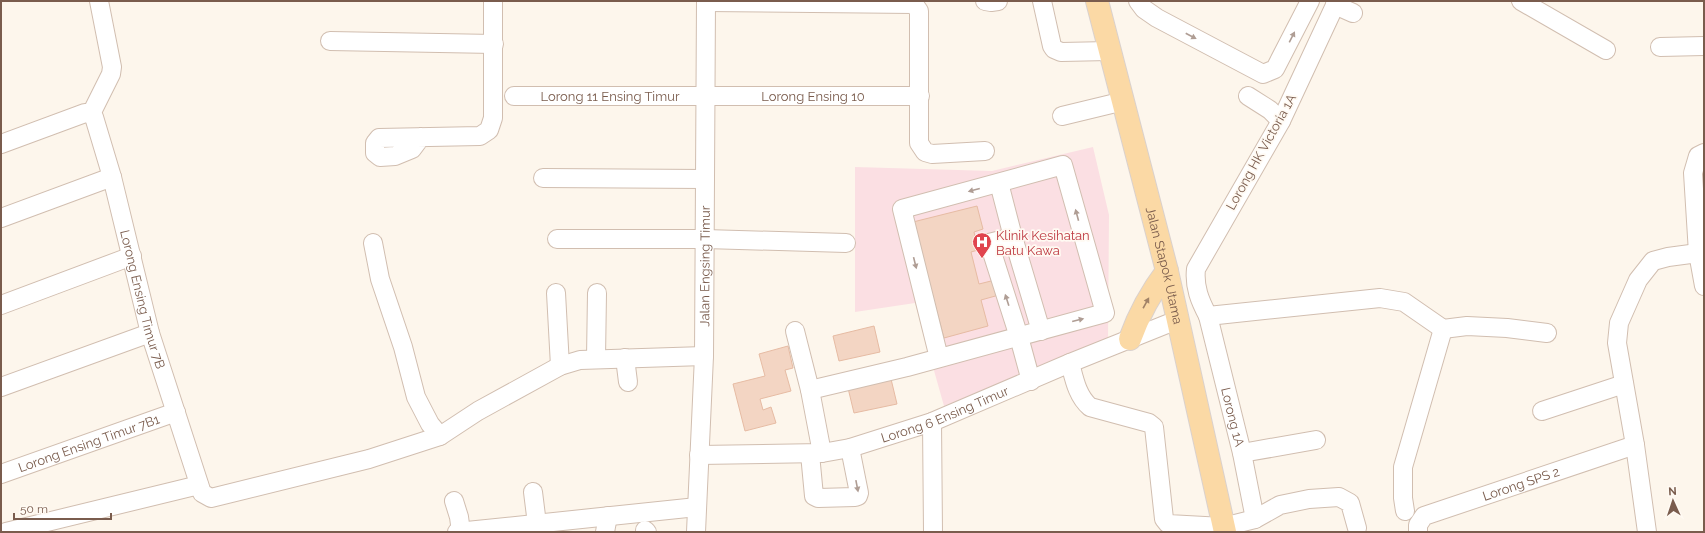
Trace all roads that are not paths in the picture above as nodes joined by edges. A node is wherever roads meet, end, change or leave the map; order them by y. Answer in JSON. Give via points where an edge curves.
{"nodes":[{"id":1,"x":98,"y":1,"type":"edge"},
{"id":2,"x":493,"y":1,"type":"edge"},
{"id":3,"x":706,"y":1,"type":"edge"},
{"id":4,"x":985,"y":1,"type":"edge"},
{"id":5,"x":998,"y":1,"type":"edge"},
{"id":6,"x":1042,"y":1,"type":"edge"},
{"id":7,"x":1097,"y":1,"type":"edge"},
{"id":8,"x":1138,"y":1,"type":"edge"},
{"id":9,"x":1310,"y":1,"type":"edge"},
{"id":10,"x":1521,"y":1,"type":"edge"},
{"id":11,"x":1336,"y":3,"type":"edge"},
{"id":12,"x":1353,"y":13,"type":"dead end"},
{"id":13,"x":330,"y":41,"type":"dead end"},
{"id":14,"x":494,"y":44,"type":"junction"},
{"id":15,"x":1704,"y":46,"type":"edge"},
{"id":16,"x":1660,"y":47,"type":"dead end"},
{"id":17,"x":1606,"y":50,"type":"dead end"},
{"id":18,"x":1109,"y":51,"type":"junction"},
{"id":19,"x":514,"y":96,"type":"dead end"},
{"id":20,"x":706,"y":96,"type":"junction"},
{"id":21,"x":920,"y":96,"type":"junction"},
{"id":22,"x":1248,"y":96,"type":"dead end"},
{"id":23,"x":1124,"y":101,"type":"junction"},
{"id":24,"x":91,"y":114,"type":"junction"},
{"id":25,"x":1062,"y":116,"type":"dead end"},
{"id":26,"x":1281,"y":122,"type":"junction"},
{"id":27,"x":421,"y":137,"type":"dead end"},
{"id":28,"x":1,"y":144,"type":"edge"},
{"id":29,"x":985,"y":151,"type":"dead end"},
{"id":30,"x":1704,"y":153,"type":"edge"},
{"id":31,"x":112,"y":177,"type":"junction"},
{"id":32,"x":543,"y":178,"type":"dead end"},
{"id":33,"x":705,"y":179,"type":"junction"},
{"id":34,"x":999,"y":183,"type":"junction"},
{"id":35,"x":1,"y":218,"type":"edge"},
{"id":36,"x":1013,"y":237,"type":"junction"},
{"id":37,"x":557,"y":239,"type":"dead end"},
{"id":38,"x":705,"y":239,"type":"junction"},
{"id":39,"x":373,"y":243,"type":"dead end"},
{"id":40,"x":846,"y":243,"type":"dead end"},
{"id":41,"x":1698,"y":253,"type":"junction"},
{"id":42,"x":132,"y":256,"type":"junction"},
{"id":43,"x":1167,"y":271,"type":"junction"},
{"id":44,"x":1704,"y":280,"type":"edge"},
{"id":45,"x":556,"y":293,"type":"dead end"},
{"id":46,"x":597,"y":293,"type":"dead end"},
{"id":47,"x":1,"y":305,"type":"edge"},
{"id":48,"x":1205,"y":310,"type":"junction"},
{"id":49,"x":1177,"y":320,"type":"junction"},
{"id":50,"x":1443,"y":329,"type":"junction"},
{"id":51,"x":795,"y":331,"type":"dead end"},
{"id":52,"x":1040,"y":331,"type":"junction"},
{"id":53,"x":150,"y":333,"type":"junction"},
{"id":54,"x":1547,"y":334,"type":"dead end"},
{"id":55,"x":1019,"y":337,"type":"junction"},
{"id":56,"x":1130,"y":339,"type":"junction"},
{"id":57,"x":704,"y":356,"type":"junction"},
{"id":58,"x":596,"y":358,"type":"junction"},
{"id":59,"x":625,"y":358,"type":"junction"},
{"id":60,"x":939,"y":358,"type":"junction"},
{"id":61,"x":1070,"y":363,"type":"junction"},
{"id":62,"x":560,"y":366,"type":"junction"},
{"id":63,"x":1031,"y":380,"type":"junction"},
{"id":64,"x":628,"y":382,"type":"dead end"},
{"id":65,"x":1624,"y":384,"type":"junction"},
{"id":66,"x":1,"y":387,"type":"edge"},
{"id":67,"x":810,"y":390,"type":"junction"},
{"id":68,"x":1542,"y":411,"type":"dead end"},
{"id":69,"x":176,"y":412,"type":"junction"},
{"id":70,"x":932,"y":422,"type":"junction"},
{"id":71,"x":440,"y":436,"type":"junction"},
{"id":72,"x":1316,"y":440,"type":"dead end"},
{"id":73,"x":1635,"y":446,"type":"junction"},
{"id":74,"x":850,"y":448,"type":"junction"},
{"id":75,"x":816,"y":453,"type":"junction"},
{"id":76,"x":1242,"y":453,"type":"junction"},
{"id":77,"x":699,"y":455,"type":"junction"},
{"id":78,"x":1,"y":474,"type":"edge"},
{"id":79,"x":199,"y":485,"type":"junction"},
{"id":80,"x":533,"y":492,"type":"dead end"},
{"id":81,"x":454,"y":501,"type":"dead end"},
{"id":82,"x":697,"y":507,"type":"junction"},
{"id":83,"x":1406,"y":511,"type":"dead end"},
{"id":84,"x":1255,"y":519,"type":"junction"},
{"id":85,"x":537,"y":524,"type":"junction"},
{"id":86,"x":606,"y":524,"type":"edge"},
{"id":87,"x":563,"y":526,"type":"edge"},
{"id":88,"x":1357,"y":528,"type":"dead end"},
{"id":89,"x":1224,"y":530,"type":"edge"},
{"id":90,"x":6,"y":532,"type":"edge"},
{"id":91,"x":457,"y":532,"type":"edge"},
{"id":92,"x":461,"y":532,"type":"edge"},
{"id":93,"x":696,"y":532,"type":"edge"},
{"id":94,"x":933,"y":532,"type":"edge"},
{"id":95,"x":1418,"y":532,"type":"edge"},
{"id":96,"x":1647,"y":532,"type":"edge"}],
"edges":[{"from":1,"to":24,"type":"street","via":[[112,67]]},
{"from":2,"to":14,"type":"street"},
{"from":3,"to":20,"type":"street","name":"Jalan Engsing Timur"},
{"from":3,"to":21,"type":"street","via":[[914,4],[919,11]]},
{"from":4,"to":5,"type":"street"},
{"from":6,"to":18,"type":"street","via":[[1054,50]]},
{"from":7,"to":18,"type":"main road","name":"Jalan Stapok Utama"},
{"from":8,"to":9,"type":"street","one_way":true,"via":[[1157,18],[1264,74],[1275,69]]},
{"from":10,"to":17,"type":"street"},
{"from":11,"to":12,"type":"street"},
{"from":11,"to":26,"type":"street","name":"Lorong HK Victoria 1A"},
{"from":13,"to":14,"type":"street"},
{"from":14,"to":27,"type":"street","via":[[493,118],[489,130],[480,136]]},
{"from":15,"to":16,"type":"street"},
{"from":18,"to":23,"type":"main road","name":"Jalan Stapok Utama"},
{"from":19,"to":20,"type":"street","name":"Lorong 11 Ensing Timur"},
{"from":20,"to":21,"type":"street","name":"Lorong Ensing 10"},
{"from":20,"to":33,"type":"street","name":"Jalan Engsing Timur"},
{"from":21,"to":29,"type":"street","via":[[918,144],[925,152],[932,154]]},
{"from":22,"to":26,"type":"street","via":[[1270,110]]},
{"from":23,"to":25,"type":"street"},
{"from":23,"to":43,"type":"main road","name":"Jalan Stapok Utama"},
{"from":24,"to":28,"type":"street","via":[[86,113]]},
{"from":24,"to":31,"type":"street","name":"Lorong Ensing Timur 7B"},
{"from":26,"to":48,"type":"street","name":"Lorong HK Victoria 1A","via":[[1196,270],[1197,291]]},
{"from":30,"to":41,"type":"street","via":[[1698,156],[1693,173]]},
{"from":31,"to":35,"type":"street"},
{"from":31,"to":42,"type":"street","name":"Lorong Ensing Timur 7B"},
{"from":32,"to":33,"type":"street"},
{"from":33,"to":38,"type":"street","name":"Jalan Engsing Timur"},
{"from":34,"to":36,"type":"street"},
{"from":52,"to":34,"type":"street","one_way":true,"via":[[1105,313],[1063,165]]},
{"from":34,"to":60,"type":"street","one_way":true,"via":[[902,209]]},
{"from":36,"to":52,"type":"street"},
{"from":55,"to":36,"type":"street","one_way":true,"via":[[989,243]]},
{"from":37,"to":38,"type":"street"},
{"from":38,"to":40,"type":"street"},
{"from":38,"to":57,"type":"street","name":"Jalan Engsing Timur"},
{"from":39,"to":71,"type":"street","via":[[380,279],[403,347],[416,397],[430,424]]},
{"from":41,"to":44,"type":"street"},
{"from":41,"to":65,"type":"street","via":[[1653,260],[1638,280],[1620,323],[1617,343]]},
{"from":42,"to":47,"type":"street"},
{"from":42,"to":53,"type":"street","name":"Lorong Ensing Timur 7B"},
{"from":43,"to":49,"type":"main road","name":"Jalan Stapok Utama"},
{"from":56,"to":43,"type":"main road","one_way":true,"via":[[1136,321],[1156,284]]},
{"from":45,"to":62,"type":"street"},
{"from":46,"to":58,"type":"street"},
{"from":48,"to":50,"type":"street","via":[[1380,298],[1404,302]]},
{"from":48,"to":76,"type":"street","name":"Lorong 1A"},
{"from":49,"to":56,"type":"street","name":"Lorong 6 Ensing Timur"},
{"from":49,"to":89,"type":"main road","name":"Jalan Stapok Utama"},
{"from":50,"to":54,"type":"street","via":[[1468,326]]},
{"from":50,"to":83,"type":"street","via":[[1403,467]]},
{"from":51,"to":67,"type":"street"},
{"from":52,"to":55,"type":"street"},
{"from":53,"to":66,"type":"street"},
{"from":53,"to":69,"type":"street","name":"Lorong Ensing Timur 7B"},
{"from":55,"to":60,"type":"street"},
{"from":55,"to":63,"type":"street"},
{"from":56,"to":61,"type":"street","name":"Lorong 6 Ensing Timur"},
{"from":57,"to":59,"type":"street"},
{"from":57,"to":77,"type":"street","name":"Jalan Engsing Timur"},
{"from":58,"to":59,"type":"street"},
{"from":58,"to":62,"type":"street"},
{"from":59,"to":64,"type":"street"},
{"from":60,"to":67,"type":"street"},
{"from":61,"to":63,"type":"street","name":"Lorong 6 Ensing Timur"},
{"from":61,"to":89,"type":"street","via":[[1076,385],[1085,403],[1090,407],[1149,423],[1154,427],[1164,519],[1168,524]]},
{"from":62,"to":71,"type":"street","via":[[478,411]]},
{"from":63,"to":70,"type":"street","name":"Lorong 6 Ensing Timur"},
{"from":65,"to":68,"type":"street"},
{"from":65,"to":73,"type":"street"},
{"from":67,"to":75,"type":"street"},
{"from":69,"to":78,"type":"street","name":"Lorong Ensing Timur 7B1"},
{"from":69,"to":79,"type":"street","name":"Lorong Ensing Timur 7B"},
{"from":70,"to":74,"type":"street","name":"Lorong 6 Ensing Timur"},
{"from":70,"to":94,"type":"street"},
{"from":71,"to":79,"type":"street","via":[[369,459],[211,498],[202,493]]},
{"from":72,"to":76,"type":"street"},
{"from":73,"to":95,"type":"street","name":"Lorong SPS 2","via":[[1424,516],[1418,525]]},
{"from":73,"to":96,"type":"street"},
{"from":74,"to":75,"type":"street","name":"Lorong 6 Ensing Timur"},
{"from":74,"to":75,"type":"street","one_way":true,"via":[[859,493],[855,497],[814,496]]},
{"from":75,"to":77,"type":"street","name":"Lorong 6 Ensing Timur"},
{"from":76,"to":84,"type":"street","name":"Lorong 1A"},
{"from":77,"to":82,"type":"street","name":"Jalan Engsing Timur"},
{"from":79,"to":90,"type":"street"},
{"from":80,"to":85,"type":"street"},
{"from":81,"to":92,"type":"street"},
{"from":82,"to":86,"type":"street"},
{"from":82,"to":93,"type":"street","name":"Jalan Engsing Timur"},
{"from":84,"to":88,"type":"street","via":[[1280,505],[1309,499],[1339,497],[1350,503]]},
{"from":84,"to":89,"type":"street"},
{"from":85,"to":87,"type":"street"},
{"from":85,"to":92,"type":"street"},
{"from":86,"to":87,"type":"street"},
{"from":91,"to":92,"type":"street"}]}
